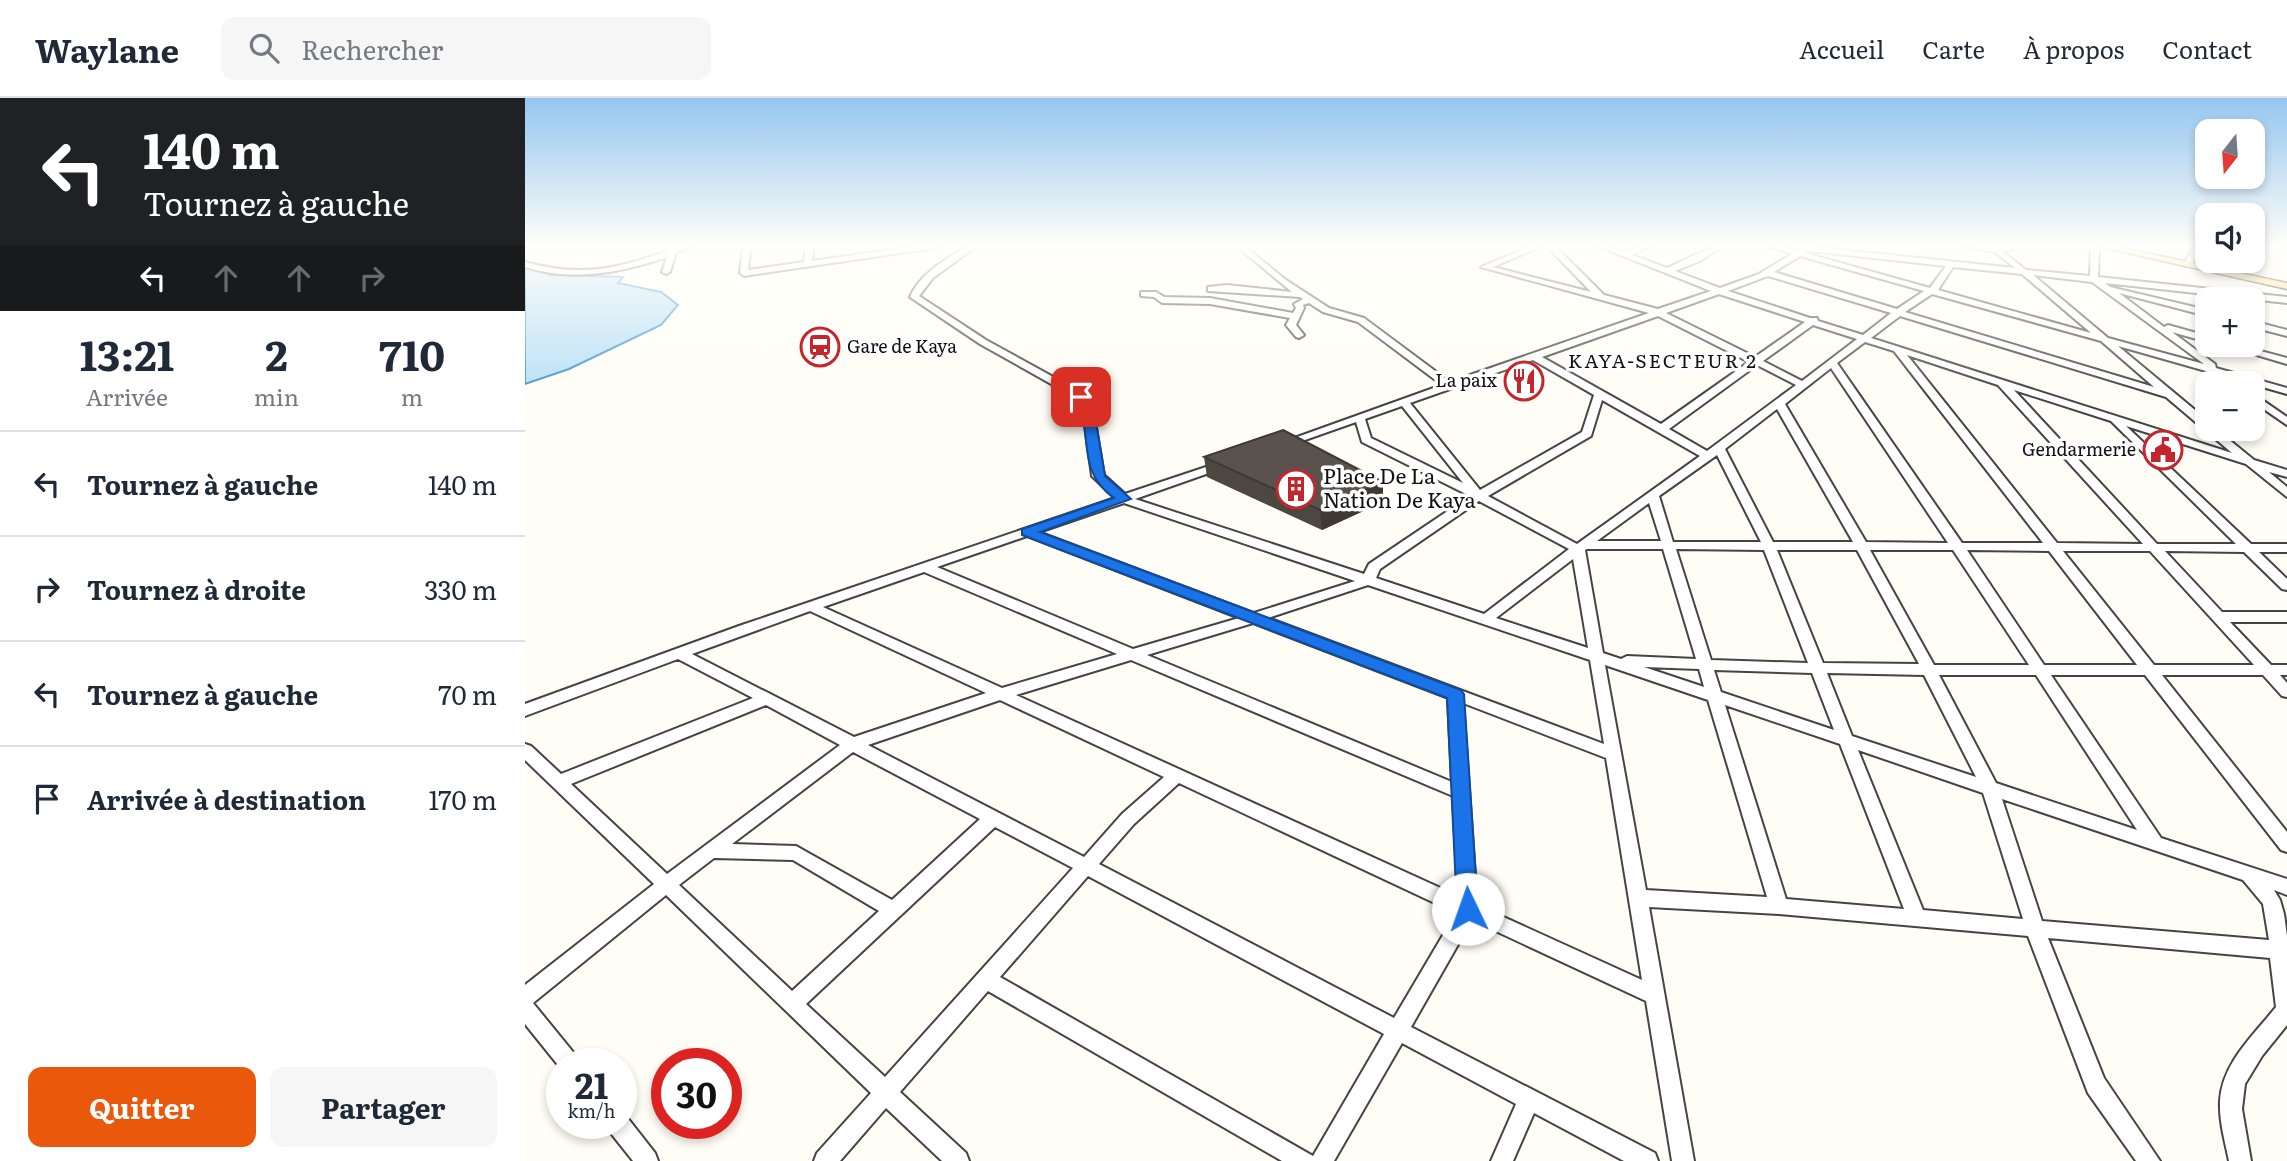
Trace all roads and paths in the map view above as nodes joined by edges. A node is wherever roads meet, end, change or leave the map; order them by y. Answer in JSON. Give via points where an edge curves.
{"nodes":[{"id":1,"x":914,"y":295,"type":"edge"},
{"id":2,"x":1152,"y":295,"type":"edge"},
{"id":3,"x":1298,"y":295,"type":"edge"},
{"id":4,"x":1303,"y":295,"type":"edge"},
{"id":5,"x":1592,"y":295,"type":"edge"},
{"id":6,"x":1599,"y":295,"type":"edge"},
{"id":7,"x":1709,"y":295,"type":"edge"},
{"id":8,"x":1731,"y":295,"type":"edge"},
{"id":9,"x":1840,"y":295,"type":"edge"},
{"id":10,"x":1925,"y":295,"type":"edge"},
{"id":11,"x":1948,"y":295,"type":"edge"},
{"id":12,"x":2049,"y":295,"type":"edge"},
{"id":13,"x":2115,"y":295,"type":"edge"},
{"id":14,"x":2135,"y":295,"type":"edge"},
{"id":15,"x":1601,"y":297,"type":"junction"},
{"id":16,"x":2265,"y":297,"type":"edge"},
{"id":17,"x":1310,"y":299,"type":"junction"},
{"id":18,"x":2287,"y":300,"type":"edge"},
{"id":19,"x":2265,"y":302,"type":"edge"},
{"id":20,"x":2287,"y":308,"type":"edge"},
{"id":21,"x":2195,"y":310,"type":"edge"},
{"id":22,"x":1658,"y":312,"type":"junction"},
{"id":23,"x":1899,"y":312,"type":"junction"},
{"id":24,"x":1296,"y":316,"type":"junction"},
{"id":25,"x":1814,"y":320,"type":"junction"},
{"id":26,"x":2157,"y":326,"type":"junction"},
{"id":27,"x":2265,"y":327,"type":"edge"},
{"id":28,"x":2287,"y":333,"type":"edge"},
{"id":29,"x":1299,"y":335,"type":"dead end"},
{"id":30,"x":2195,"y":336,"type":"edge"},
{"id":31,"x":1865,"y":338,"type":"junction"},
{"id":32,"x":2101,"y":338,"type":"junction"},
{"id":33,"x":1896,"y":348,"type":"junction"},
{"id":34,"x":2265,"y":355,"type":"edge"},
{"id":35,"x":1534,"y":356,"type":"junction"},
{"id":36,"x":2287,"y":361,"type":"edge"},
{"id":37,"x":1757,"y":362,"type":"junction"},
{"id":38,"x":1832,"y":363,"type":"junction"},
{"id":39,"x":2216,"y":371,"type":"edge"},
{"id":40,"x":2219,"y":371,"type":"edge"},
{"id":41,"x":2001,"y":383,"type":"junction"},
{"id":42,"x":1803,"y":384,"type":"junction"},
{"id":43,"x":2265,"y":385,"type":"edge"},
{"id":44,"x":1449,"y":386,"type":"junction"},
{"id":45,"x":2287,"y":391,"type":"edge"},
{"id":46,"x":1599,"y":394,"type":"junction"},
{"id":47,"x":2168,"y":394,"type":"junction"},
{"id":48,"x":1404,"y":402,"type":"junction"},
{"id":49,"x":1779,"y":403,"type":"junction"},
{"id":50,"x":2265,"y":406,"type":"edge"},
{"id":51,"x":2195,"y":417,"type":"edge"},
{"id":52,"x":2113,"y":418,"type":"junction"},
{"id":53,"x":1360,"y":419,"type":"dead end"},
{"id":54,"x":2287,"y":422,"type":"edge"},
{"id":55,"x":1660,"y":430,"type":"junction"},
{"id":56,"x":2224,"y":441,"type":"edge"},
{"id":57,"x":1275,"y":447,"type":"edge"},
{"id":58,"x":1714,"y":452,"type":"junction"},
{"id":59,"x":1237,"y":460,"type":"edge"},
{"id":60,"x":2250,"y":462,"type":"junction"},
{"id":61,"x":2287,"y":474,"type":"edge"},
{"id":62,"x":2287,"y":493,"type":"edge"},
{"id":63,"x":1479,"y":496,"type":"junction"},
{"id":64,"x":1653,"y":496,"type":"junction"},
{"id":65,"x":1124,"y":499,"type":"junction"},
{"id":66,"x":1027,"y":532,"type":"junction"},
{"id":67,"x":1668,"y":546,"type":"junction"},
{"id":68,"x":1769,"y":546,"type":"junction"},
{"id":69,"x":1862,"y":546,"type":"junction"},
{"id":70,"x":1957,"y":546,"type":"junction"},
{"id":71,"x":2055,"y":546,"type":"junction"},
{"id":72,"x":1581,"y":547,"type":"junction"},
{"id":73,"x":2152,"y":547,"type":"junction"},
{"id":74,"x":2247,"y":547,"type":"junction"},
{"id":75,"x":2287,"y":548,"type":"edge"},
{"id":76,"x":924,"y":567,"type":"junction"},
{"id":77,"x":1368,"y":581,"type":"junction"},
{"id":78,"x":2287,"y":586,"type":"edge"},
{"id":79,"x":810,"y":606,"type":"junction"},
{"id":80,"x":2218,"y":617,"type":"junction"},
{"id":81,"x":2287,"y":617,"type":"edge"},
{"id":82,"x":1254,"y":618,"type":"junction"},
{"id":83,"x":1486,"y":619,"type":"junction"},
{"id":84,"x":679,"y":653,"type":"junction"},
{"id":85,"x":1131,"y":655,"type":"junction"},
{"id":86,"x":1603,"y":659,"type":"junction"},
{"id":87,"x":1704,"y":665,"type":"junction"},
{"id":88,"x":1819,"y":667,"type":"junction"},
{"id":89,"x":1929,"y":668,"type":"junction"},
{"id":90,"x":2041,"y":670,"type":"junction"},
{"id":91,"x":2152,"y":670,"type":"junction"},
{"id":92,"x":2267,"y":670,"type":"junction"},
{"id":93,"x":2287,"y":670,"type":"edge"},
{"id":94,"x":2287,"y":692,"type":"edge"},
{"id":95,"x":1000,"y":694,"type":"junction"},
{"id":96,"x":1455,"y":694,"type":"junction"},
{"id":97,"x":1715,"y":696,"type":"junction"},
{"id":98,"x":766,"y":699,"type":"junction"},
{"id":99,"x":525,"y":710,"type":"edge"},
{"id":100,"x":1846,"y":740,"type":"junction"},
{"id":101,"x":852,"y":744,"type":"junction"},
{"id":102,"x":525,"y":750,"type":"edge"},
{"id":103,"x":1612,"y":754,"type":"junction"},
{"id":104,"x":1177,"y":775,"type":"junction"},
{"id":105,"x":559,"y":782,"type":"junction"},
{"id":106,"x":1990,"y":787,"type":"junction"},
{"id":107,"x":1462,"y":793,"type":"junction"},
{"id":108,"x":993,"y":818,"type":"junction"},
{"id":109,"x":2156,"y":844,"type":"junction"},
{"id":110,"x":2287,"y":845,"type":"edge"},
{"id":111,"x":711,"y":851,"type":"junction"},
{"id":112,"x":1087,"y":867,"type":"junction"},
{"id":113,"x":2245,"y":873,"type":"junction"},
{"id":114,"x":667,"y":884,"type":"junction"},
{"id":115,"x":2287,"y":887,"type":"edge"},
{"id":116,"x":1638,"y":898,"type":"junction"},
{"id":117,"x":1779,"y":906,"type":"junction"},
{"id":118,"x":892,"y":909,"type":"junction"},
{"id":119,"x":1468,"y":909,"type":"junction"},
{"id":120,"x":1917,"y":919,"type":"junction"},
{"id":121,"x":2035,"y":929,"type":"junction"},
{"id":122,"x":2280,"y":950,"type":"junction"},
{"id":123,"x":987,"y":980,"type":"junction"},
{"id":124,"x":1654,"y":995,"type":"junction"},
{"id":125,"x":525,"y":997,"type":"edge"},
{"id":126,"x":793,"y":1003,"type":"junction"},
{"id":127,"x":525,"y":1008,"type":"edge"},
{"id":128,"x":1398,"y":1030,"type":"junction"},
{"id":129,"x":557,"y":1048,"type":"edge"},
{"id":130,"x":887,"y":1093,"type":"junction"},
{"id":131,"x":1529,"y":1099,"type":"junction"},
{"id":132,"x":630,"y":1139,"type":"edge"},
{"id":133,"x":647,"y":1161,"type":"edge"},
{"id":134,"x":825,"y":1161,"type":"edge"},
{"id":135,"x":958,"y":1161,"type":"edge"},
{"id":136,"x":1304,"y":1161,"type":"edge"},
{"id":137,"x":1322,"y":1161,"type":"edge"},
{"id":138,"x":1502,"y":1161,"type":"edge"},
{"id":139,"x":1647,"y":1161,"type":"edge"},
{"id":140,"x":1683,"y":1161,"type":"edge"},
{"id":141,"x":2150,"y":1161,"type":"edge"},
{"id":142,"x":2240,"y":1161,"type":"edge"}],
"edges":[{"from":1,"to":65,"type":"street","via":[[983,342],[1081,397],[1088,410],[1098,476]]},
{"from":2,"to":24,"type":"street","via":[[1163,300],[1210,301]]},
{"from":3,"to":17,"type":"street"},
{"from":4,"to":17,"type":"street"},
{"from":5,"to":15,"type":"street"},
{"from":6,"to":15,"type":"street"},
{"from":7,"to":22,"type":"street"},
{"from":8,"to":25,"type":"street"},
{"from":9,"to":23,"type":"street"},
{"from":10,"to":23,"type":"street"},
{"from":11,"to":32,"type":"street"},
{"from":12,"to":32,"type":"street"},
{"from":13,"to":26,"type":"street"},
{"from":14,"to":21,"type":"street"},
{"from":15,"to":22,"type":"street"},
{"from":16,"to":18,"type":"street"},
{"from":17,"to":24,"type":"street","via":[[1298,304]]},
{"from":17,"to":44,"type":"street","via":[[1326,310],[1361,320]]},
{"from":19,"to":20,"type":"street"},
{"from":22,"to":35,"type":"street"},
{"from":22,"to":37,"type":"street"},
{"from":23,"to":31,"type":"street"},
{"from":23,"to":47,"type":"street"},
{"from":24,"to":29,"type":"street","via":[[1291,326]]},
{"from":25,"to":31,"type":"street"},
{"from":25,"to":37,"type":"street"},
{"from":26,"to":30,"type":"street"},
{"from":26,"to":40,"type":"street"},
{"from":27,"to":28,"type":"street"},
{"from":31,"to":33,"type":"street"},
{"from":31,"to":38,"type":"street"},
{"from":32,"to":39,"type":"street"},
{"from":32,"to":47,"type":"street"},
{"from":33,"to":41,"type":"street"},
{"from":33,"to":71,"type":"street"},
{"from":34,"to":36,"type":"street"},
{"from":35,"to":44,"type":"street"},
{"from":35,"to":46,"type":"street"},
{"from":37,"to":42,"type":"street"},
{"from":37,"to":55,"type":"street"},
{"from":38,"to":42,"type":"street"},
{"from":38,"to":70,"type":"street"},
{"from":41,"to":52,"type":"street"},
{"from":41,"to":73,"type":"street"},
{"from":42,"to":49,"type":"street"},
{"from":43,"to":45,"type":"street"},
{"from":44,"to":48,"type":"street"},
{"from":46,"to":55,"type":"street"},
{"from":46,"to":63,"type":"street","via":[[1587,434]]},
{"from":47,"to":51,"type":"street"},
{"from":48,"to":57,"type":"street"},
{"from":48,"to":63,"type":"street"},
{"from":49,"to":58,"type":"street"},
{"from":49,"to":69,"type":"street"},
{"from":50,"to":54,"type":"street"},
{"from":52,"to":60,"type":"street"},
{"from":52,"to":74,"type":"street"},
{"from":53,"to":63,"type":"street","via":[[1366,440]]},
{"from":55,"to":58,"type":"street"},
{"from":56,"to":60,"type":"street"},
{"from":58,"to":64,"type":"street"},
{"from":58,"to":68,"type":"street"},
{"from":59,"to":65,"type":"street"},
{"from":60,"to":61,"type":"street"},
{"from":60,"to":62,"type":"street"},
{"from":63,"to":72,"type":"street"},
{"from":63,"to":77,"type":"street","via":[[1374,566]]},
{"from":64,"to":67,"type":"street"},
{"from":64,"to":72,"type":"street"},
{"from":65,"to":66,"type":"street"},
{"from":65,"to":77,"type":"street"},
{"from":66,"to":76,"type":"street"},
{"from":66,"to":82,"type":"street"},
{"from":67,"to":68,"type":"street"},
{"from":67,"to":72,"type":"street"},
{"from":67,"to":87,"type":"street"},
{"from":68,"to":69,"type":"street"},
{"from":68,"to":88,"type":"street"},
{"from":69,"to":70,"type":"street"},
{"from":69,"to":89,"type":"street"},
{"from":70,"to":71,"type":"street"},
{"from":70,"to":90,"type":"street"},
{"from":71,"to":73,"type":"street"},
{"from":71,"to":91,"type":"street"},
{"from":72,"to":83,"type":"street"},
{"from":72,"to":86,"type":"street"},
{"from":73,"to":74,"type":"street"},
{"from":73,"to":80,"type":"street"},
{"from":74,"to":75,"type":"street"},
{"from":74,"to":78,"type":"street"},
{"from":76,"to":79,"type":"street"},
{"from":76,"to":85,"type":"street"},
{"from":77,"to":82,"type":"street"},
{"from":77,"to":83,"type":"street"},
{"from":79,"to":84,"type":"street"},
{"from":79,"to":95,"type":"street"},
{"from":80,"to":81,"type":"street"},
{"from":80,"to":92,"type":"street"},
{"from":82,"to":85,"type":"street"},
{"from":82,"to":96,"type":"street"},
{"from":83,"to":86,"type":"street"},
{"from":84,"to":98,"type":"street"},
{"from":84,"to":99,"type":"street"},
{"from":85,"to":95,"type":"street"},
{"from":85,"to":107,"type":"street"},
{"from":86,"to":87,"type":"street"},
{"from":86,"to":97,"type":"street"},
{"from":86,"to":103,"type":"street"},
{"from":87,"to":88,"type":"street"},
{"from":87,"to":97,"type":"street"},
{"from":88,"to":89,"type":"street"},
{"from":88,"to":100,"type":"street"},
{"from":89,"to":90,"type":"street"},
{"from":89,"to":106,"type":"street"},
{"from":90,"to":91,"type":"street"},
{"from":90,"to":109,"type":"street"},
{"from":91,"to":92,"type":"street"},
{"from":91,"to":110,"type":"street"},
{"from":92,"to":93,"type":"street"},
{"from":92,"to":94,"type":"street"},
{"from":95,"to":101,"type":"street"},
{"from":95,"to":104,"type":"street"},
{"from":96,"to":103,"type":"street"},
{"from":96,"to":107,"type":"street"},
{"from":97,"to":100,"type":"street"},
{"from":97,"to":117,"type":"street"},
{"from":98,"to":101,"type":"street"},
{"from":98,"to":105,"type":"street"},
{"from":100,"to":106,"type":"street"},
{"from":100,"to":120,"type":"street"},
{"from":101,"to":108,"type":"street"},
{"from":101,"to":111,"type":"street"},
{"from":102,"to":105,"type":"street"},
{"from":103,"to":116,"type":"street"},
{"from":104,"to":112,"type":"street","via":[[1128,819]]},
{"from":104,"to":119,"type":"street"},
{"from":105,"to":114,"type":"street"},
{"from":106,"to":109,"type":"street"},
{"from":106,"to":121,"type":"street"},
{"from":107,"to":119,"type":"street"},
{"from":108,"to":112,"type":"street"},
{"from":108,"to":118,"type":"street"},
{"from":109,"to":113,"type":"street"},
{"from":111,"to":114,"type":"street"},
{"from":111,"to":118,"type":"street","via":[[796,853]]},
{"from":112,"to":123,"type":"street"},
{"from":112,"to":128,"type":"street"},
{"from":113,"to":115,"type":"street"},
{"from":113,"to":122,"type":"street","via":[[2271,900]]},
{"from":114,"to":125,"type":"street"},
{"from":114,"to":126,"type":"street"},
{"from":116,"to":117,"type":"street"},
{"from":116,"to":124,"type":"street"},
{"from":117,"to":120,"type":"street"},
{"from":118,"to":126,"type":"street"},
{"from":119,"to":124,"type":"street"},
{"from":119,"to":128,"type":"street"},
{"from":120,"to":121,"type":"street"},
{"from":121,"to":122,"type":"street"},
{"from":121,"to":141,"type":"street","via":[[2096,1085]]},
{"from":122,"to":142,"type":"street","via":[[2287,1010],[2236,1076],[2232,1090]]},
{"from":123,"to":130,"type":"street"},
{"from":123,"to":136,"type":"street"},
{"from":124,"to":140,"type":"street"},
{"from":126,"to":130,"type":"street"},
{"from":127,"to":129,"type":"street"},
{"from":128,"to":131,"type":"street"},
{"from":128,"to":137,"type":"street"},
{"from":130,"to":134,"type":"street"},
{"from":130,"to":135,"type":"street"},
{"from":131,"to":138,"type":"street"},
{"from":131,"to":139,"type":"street"},
{"from":132,"to":133,"type":"street"}]}
